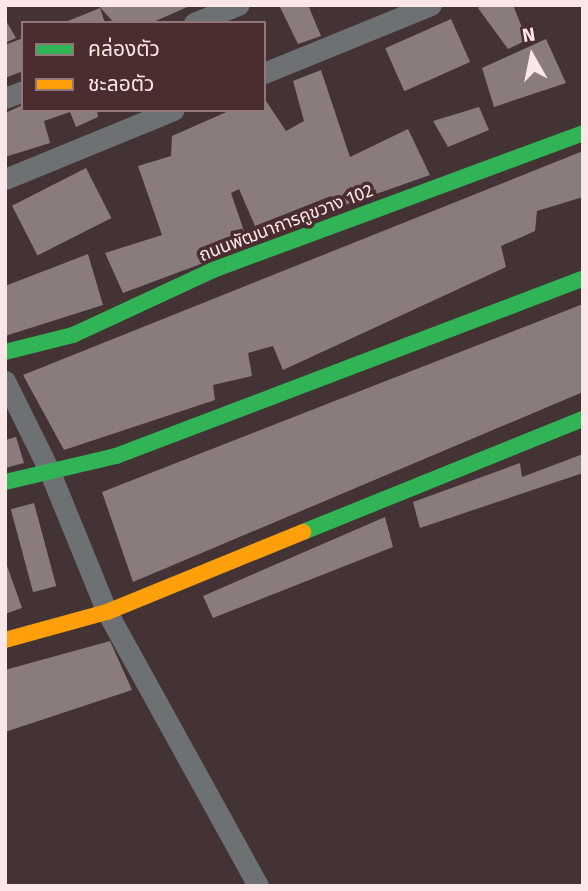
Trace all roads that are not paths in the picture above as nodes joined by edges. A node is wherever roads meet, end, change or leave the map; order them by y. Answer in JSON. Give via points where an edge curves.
{"nodes":[{"id":1,"x":238,"y":5,"type":"edge"},
{"id":2,"x":431,"y":5,"type":"edge"},
{"id":3,"x":199,"y":21,"type":"edge"},
{"id":4,"x":266,"y":72,"type":"edge"},
{"id":5,"x":168,"y":112,"type":"edge"},
{"id":6,"x":583,"y":132,"type":"edge"},
{"id":7,"x":5,"y":179,"type":"edge"},
{"id":8,"x":583,"y":279,"type":"edge"},
{"id":9,"x":5,"y":352,"type":"edge"},
{"id":10,"x":5,"y":381,"type":"edge"},
{"id":11,"x":583,"y":419,"type":"edge"},
{"id":12,"x":49,"y":470,"type":"junction"},
{"id":13,"x":5,"y":482,"type":"edge"},
{"id":14,"x":107,"y":612,"type":"junction"},
{"id":15,"x":5,"y":640,"type":"edge"},
{"id":16,"x":258,"y":886,"type":"edge"}],
"edges":[{"from":1,"to":3,"type":"street"},
{"from":2,"to":4,"type":"street"},
{"from":5,"to":7,"type":"street"},
{"from":6,"to":9,"type":"street","name":"ถนนพัฒนาการคูขวาง 102","via":[[213,270],[73,335]]},
{"from":8,"to":12,"type":"street","via":[[116,456]]},
{"from":10,"to":12,"type":"street"},
{"from":11,"to":14,"type":"street"},
{"from":12,"to":13,"type":"street"},
{"from":12,"to":14,"type":"street"},
{"from":14,"to":15,"type":"street"},
{"from":14,"to":16,"type":"street"}]}
